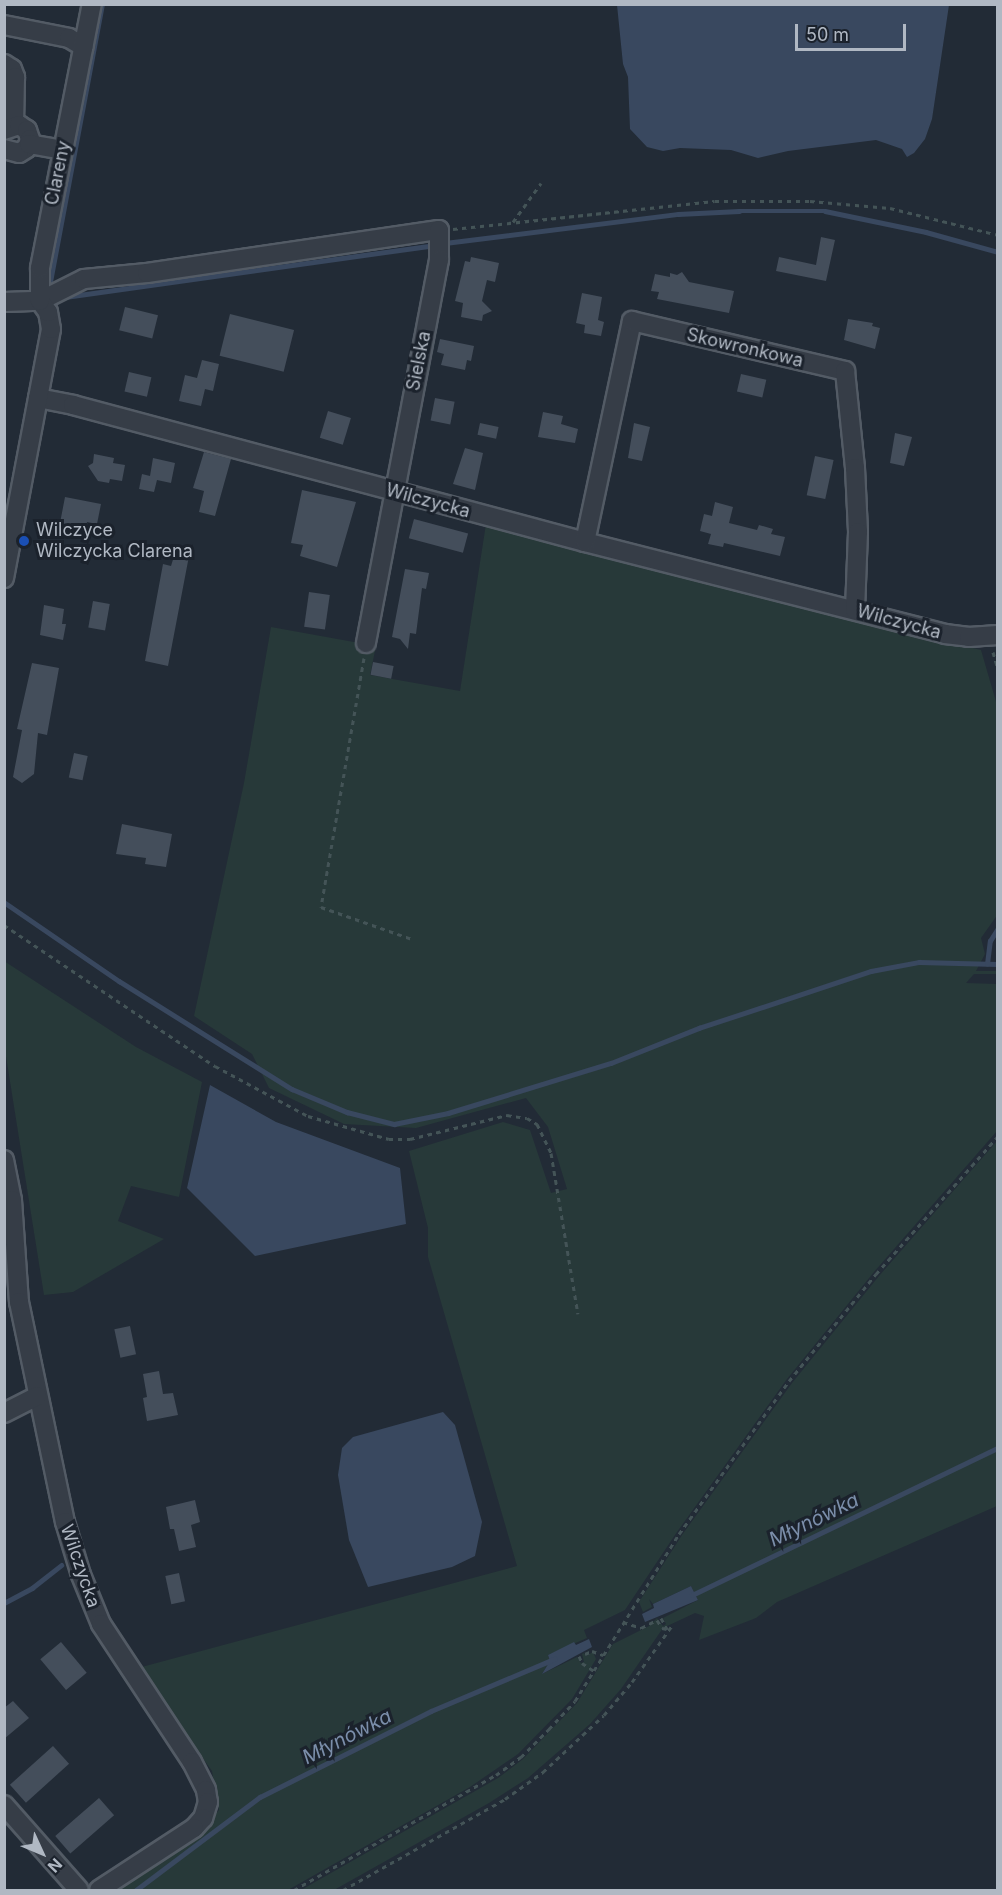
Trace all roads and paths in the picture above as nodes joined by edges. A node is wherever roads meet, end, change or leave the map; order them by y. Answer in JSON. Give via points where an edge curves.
{"nodes":[{"id":1,"x":92,"y":4,"type":"edge"},
{"id":2,"x":4,"y":25,"type":"edge"},
{"id":3,"x":84,"y":47,"type":"junction"},
{"id":4,"x":4,"y":64,"type":"edge"},
{"id":5,"x":9,"y":127,"type":"edge"},
{"id":6,"x":29,"y":144,"type":"junction"},
{"id":7,"x":5,"y":150,"type":"edge"},
{"id":8,"x":62,"y":150,"type":"junction"},
{"id":9,"x":541,"y":183,"type":"dead end"},
{"id":10,"x":513,"y":222,"type":"junction"},
{"id":11,"x":439,"y":230,"type":"junction"},
{"id":12,"x":998,"y":235,"type":"edge"},
{"id":13,"x":40,"y":301,"type":"junction"},
{"id":14,"x":4,"y":302,"type":"edge"},
{"id":15,"x":38,"y":398,"type":"junction"},
{"id":16,"x":393,"y":491,"type":"junction"},
{"id":17,"x":585,"y":542,"type":"junction"},
{"id":18,"x":4,"y":578,"type":"edge"},
{"id":19,"x":855,"y":610,"type":"junction"},
{"id":20,"x":993,"y":636,"type":"edge"},
{"id":21,"x":366,"y":644,"type":"joint"},
{"id":22,"x":998,"y":670,"type":"edge"},
{"id":23,"x":4,"y":925,"type":"edge"},
{"id":24,"x":412,"y":939,"type":"dead end"},
{"id":25,"x":998,"y":1136,"type":"edge"},
{"id":26,"x":4,"y":1160,"type":"edge"},
{"id":27,"x":578,"y":1314,"type":"dead end"},
{"id":28,"x":37,"y":1396,"type":"junction"},
{"id":29,"x":4,"y":1413,"type":"edge"},
{"id":30,"x":661,"y":1618,"type":"dead end"},
{"id":31,"x":622,"y":1622,"type":"junction"},
{"id":32,"x":673,"y":1624,"type":"dead end"},
{"id":33,"x":667,"y":1629,"type":"junction"},
{"id":34,"x":585,"y":1654,"type":"dead end"},
{"id":35,"x":603,"y":1655,"type":"junction"},
{"id":36,"x":579,"y":1656,"type":"dead end"},
{"id":37,"x":594,"y":1671,"type":"junction"},
{"id":38,"x":4,"y":1805,"type":"edge"},
{"id":39,"x":78,"y":1890,"type":"edge"},
{"id":40,"x":99,"y":1890,"type":"edge"},
{"id":41,"x":294,"y":1890,"type":"edge"},
{"id":42,"x":343,"y":1890,"type":"edge"}],
"edges":[{"from":1,"to":3,"type":"street","name":"Clareny"},
{"from":2,"to":3,"type":"street","via":[[69,38]]},
{"from":3,"to":8,"type":"street","name":"Clareny"},
{"from":4,"to":5,"type":"street","via":[[15,77]]},
{"from":5,"to":6,"type":"street","via":[[27,130]]},
{"from":6,"to":7,"type":"street","via":[[19,153]]},
{"from":6,"to":8,"type":"street"},
{"from":8,"to":13,"type":"street","name":"Clareny","via":[[40,268]]},
{"from":9,"to":10,"type":"path"},
{"from":10,"to":11,"type":"path"},
{"from":10,"to":12,"type":"path","via":[[715,201],[810,201],[890,208]]},
{"from":11,"to":13,"type":"street","via":[[84,279]]},
{"from":11,"to":16,"type":"street","name":"Sielska","via":[[439,260]]},
{"from":13,"to":14,"type":"street"},
{"from":13,"to":15,"type":"street","name":"Clareny","via":[[48,312],[51,329]]},
{"from":15,"to":16,"type":"street","name":"Wilczycka"},
{"from":15,"to":18,"type":"street"},
{"from":16,"to":17,"type":"street","name":"Wilczycka"},
{"from":16,"to":21,"type":"street","name":"Sielska"},
{"from":17,"to":19,"type":"street","name":"Wilczycka"},
{"from":17,"to":19,"type":"street","name":"Skowronkowa","via":[[632,321],[845,371],[857,511]]},
{"from":19,"to":20,"type":"street","name":"Wilczycka","via":[[945,634]]},
{"from":20,"to":22,"type":"path"},
{"from":21,"to":24,"type":"path","via":[[321,908]]},
{"from":23,"to":27,"type":"path","via":[[215,1066],[308,1116],[389,1139],[410,1139],[507,1115],[537,1124],[551,1153]]},
{"from":25,"to":31,"type":"path","via":[[876,1274],[789,1381]]},
{"from":26,"to":28,"type":"street","name":"Wilczycka","via":[[12,1200],[19,1302]]},
{"from":28,"to":29,"type":"street"},
{"from":28,"to":40,"type":"street","name":"Wilczycka","via":[[65,1522],[97,1614],[192,1762],[208,1802],[203,1818],[194,1828]]},
{"from":30,"to":33,"type":"path"},
{"from":31,"to":33,"type":"path","via":[[641,1628],[657,1620]]},
{"from":31,"to":35,"type":"path"},
{"from":32,"to":33,"type":"path"},
{"from":33,"to":42,"type":"path","via":[[632,1682],[604,1715],[543,1772],[505,1799]]},
{"from":34,"to":35,"type":"path","via":[[592,1651]]},
{"from":35,"to":37,"type":"path"},
{"from":36,"to":37,"type":"path"},
{"from":37,"to":41,"type":"path","via":[[574,1701],[521,1757]]},
{"from":38,"to":39,"type":"street"}]}
